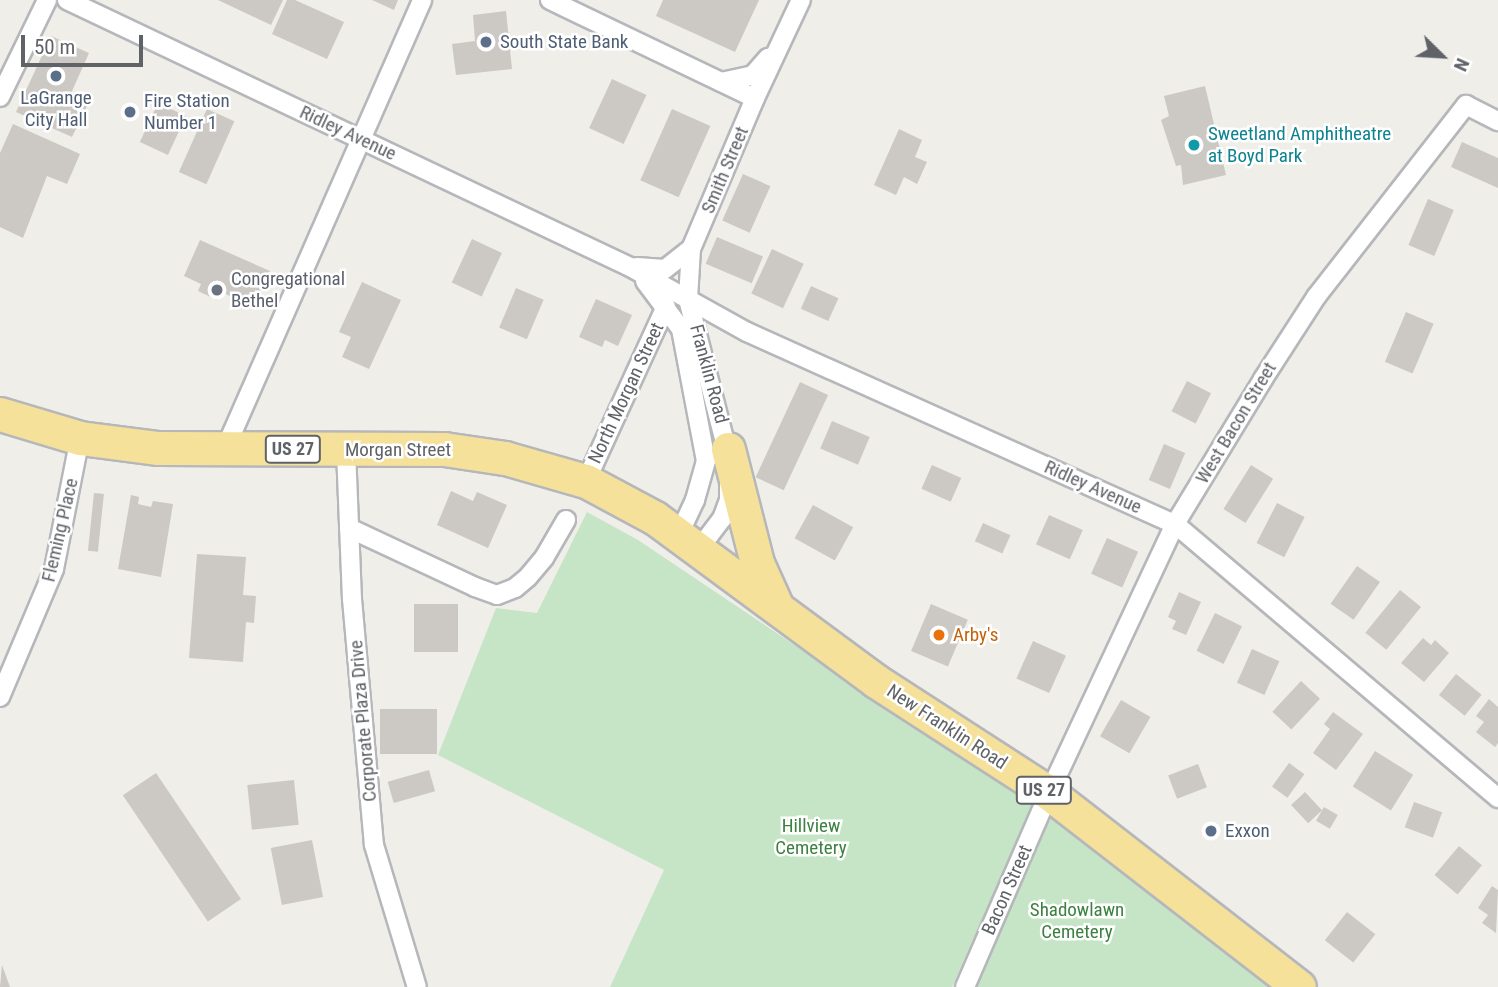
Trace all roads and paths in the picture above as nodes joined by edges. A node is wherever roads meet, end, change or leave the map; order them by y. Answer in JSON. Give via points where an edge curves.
{"nodes":[{"id":1,"x":47,"y":0,"type":"edge"},
{"id":2,"x":67,"y":0,"type":"edge"},
{"id":3,"x":422,"y":0,"type":"edge"},
{"id":4,"x":550,"y":0,"type":"edge"},
{"id":5,"x":801,"y":0,"type":"edge"},
{"id":6,"x":780,"y":45,"type":"junction"},
{"id":7,"x":721,"y":82,"type":"junction"},
{"id":8,"x":0,"y":97,"type":"edge"},
{"id":9,"x":755,"y":98,"type":"junction"},
{"id":10,"x":1492,"y":118,"type":"edge"},
{"id":11,"x":361,"y":139,"type":"junction"},
{"id":12,"x":691,"y":249,"type":"junction"},
{"id":13,"x":630,"y":267,"type":"junction"},
{"id":14,"x":688,"y":299,"type":"junction"},
{"id":15,"x":666,"y":306,"type":"junction"},
{"id":16,"x":0,"y":414,"type":"edge"},
{"id":17,"x":80,"y":438,"type":"junction"},
{"id":18,"x":226,"y":447,"type":"junction"},
{"id":19,"x":728,"y":449,"type":"junction"},
{"id":20,"x":346,"y":450,"type":"junction"},
{"id":21,"x":586,"y":481,"type":"junction"},
{"id":22,"x":566,"y":520,"type":"dead end"},
{"id":23,"x":1175,"y":524,"type":"junction"},
{"id":24,"x":349,"y":528,"type":"junction"},
{"id":25,"x":689,"y":541,"type":"junction"},
{"id":26,"x":777,"y":609,"type":"junction"},
{"id":27,"x":0,"y":697,"type":"edge"},
{"id":28,"x":1049,"y":793,"type":"junction"},
{"id":29,"x":1498,"y":798,"type":"edge"},
{"id":30,"x":417,"y":987,"type":"edge"},
{"id":31,"x":965,"y":987,"type":"edge"},
{"id":32,"x":1299,"y":987,"type":"edge"}],
"edges":[{"from":1,"to":8,"type":"street"},
{"from":2,"to":11,"type":"street","name":"Ridley Avenue"},
{"from":3,"to":11,"type":"street"},
{"from":4,"to":7,"type":"street"},
{"from":5,"to":6,"type":"street","name":"Smith Street"},
{"from":6,"to":7,"type":"street","name":"Smith Street","via":[[752,75]]},
{"from":6,"to":9,"type":"street","name":"Smith Street"},
{"from":7,"to":9,"type":"street"},
{"from":9,"to":12,"type":"street","name":"Smith Street"},
{"from":10,"to":23,"type":"street","name":"West Bacon Street","via":[[1466,105],[1316,297]]},
{"from":11,"to":13,"type":"street","name":"Ridley Avenue"},
{"from":11,"to":18,"type":"street"},
{"from":12,"to":13,"type":"street","name":"Ridley Avenue","via":[[665,269]]},
{"from":12,"to":14,"type":"street","name":"Smith Street"},
{"from":13,"to":14,"type":"street","name":"Ridley Avenue"},
{"from":13,"to":15,"type":"street","name":"Ridley Avenue"},
{"from":14,"to":19,"type":"street","name":"Franklin Road"},
{"from":14,"to":23,"type":"street","name":"Ridley Avenue","via":[[747,332]]},
{"from":15,"to":21,"type":"street","name":"North Morgan Street"},
{"from":15,"to":25,"type":"street","name":"Franklin Road","via":[[681,329],[706,461]]},
{"from":16,"to":17,"type":"highway","name":"Morgan Street","number":"US 27"},
{"from":17,"to":18,"type":"highway","name":"Morgan Street","number":"US 27","via":[[158,448]]},
{"from":17,"to":27,"type":"street","name":"Fleming Place","via":[[54,569]]},
{"from":18,"to":20,"type":"highway","name":"Morgan Street","number":"US 27"},
{"from":19,"to":25,"type":"street","name":"Franklin Road","via":[[729,499],[722,519]]},
{"from":19,"to":26,"type":"highway","via":[[757,563]]},
{"from":20,"to":21,"type":"highway","name":"Morgan Street","number":"US 27","via":[[475,453]]},
{"from":20,"to":24,"type":"street","name":"Corporate Plaza Drive"},
{"from":21,"to":25,"type":"highway","name":"New Franklin Road","number":"US 27"},
{"from":22,"to":24,"type":"street","via":[[527,577],[497,595]]},
{"from":23,"to":28,"type":"street","name":"West Bacon Street"},
{"from":23,"to":29,"type":"street","name":"Ridley Avenue"},
{"from":24,"to":30,"type":"street","name":"Corporate Plaza Drive","via":[[374,845]]},
{"from":25,"to":26,"type":"highway","name":"New Franklin Road","number":"US 27"},
{"from":26,"to":28,"type":"highway","name":"New Franklin Road","number":"US 27","via":[[876,681]]},
{"from":28,"to":31,"type":"street","name":"Bacon Street"},
{"from":28,"to":32,"type":"highway","name":"New Franklin Road","number":"US 27"}]}
